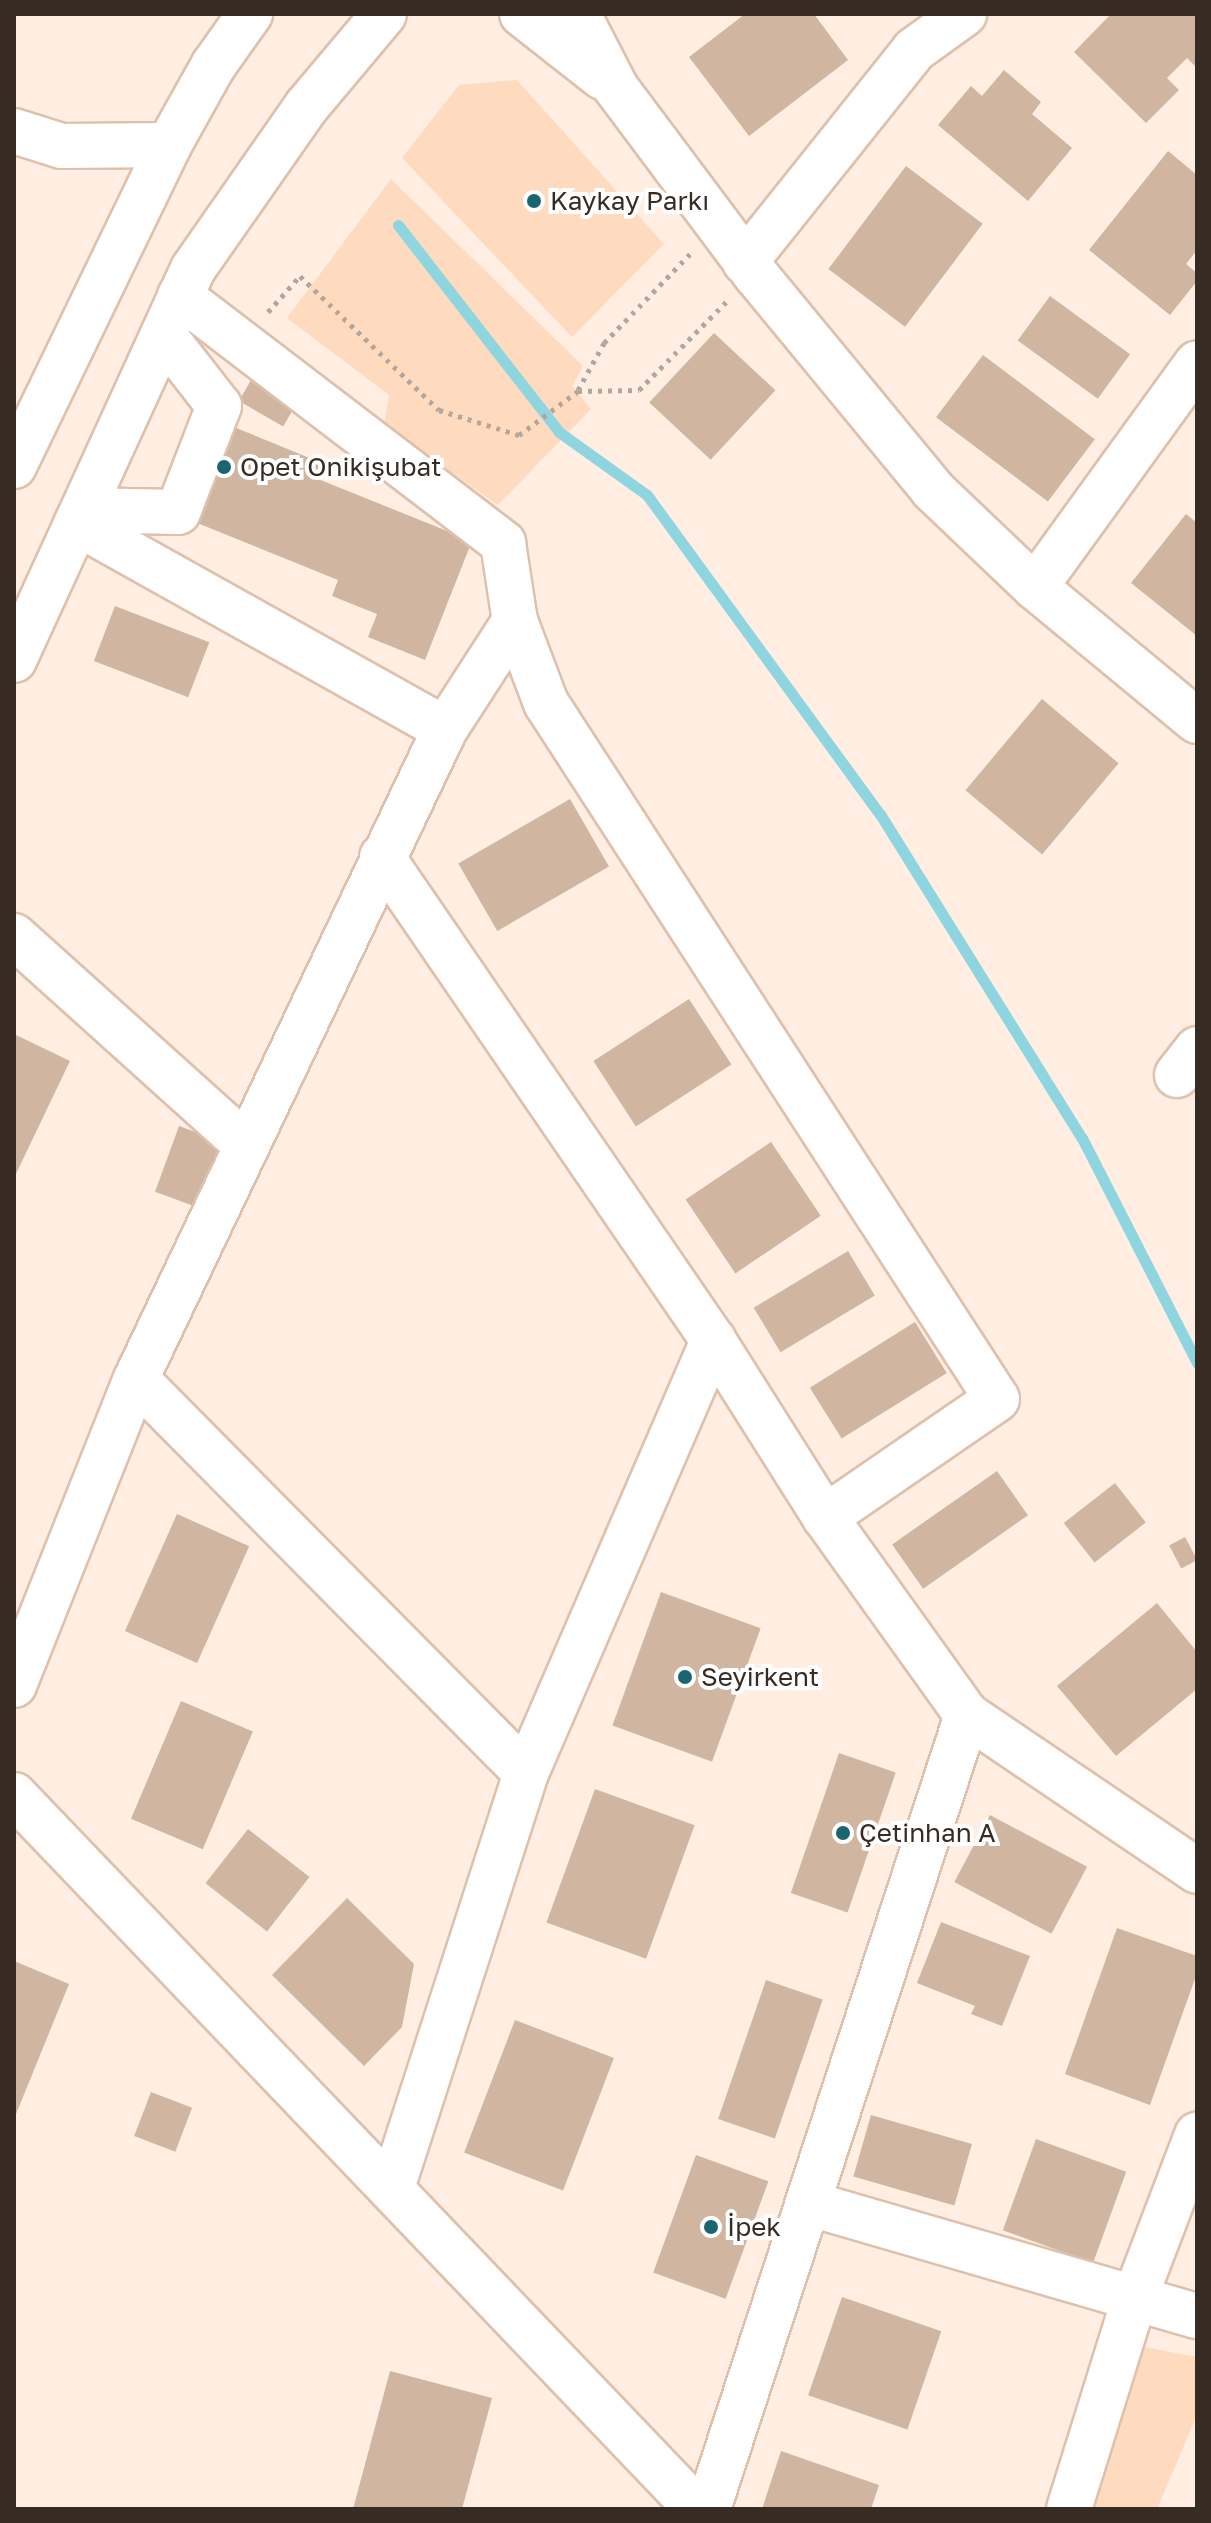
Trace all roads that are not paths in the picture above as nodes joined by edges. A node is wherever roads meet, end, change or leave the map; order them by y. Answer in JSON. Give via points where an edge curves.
{"nodes":[{"id":1,"x":250,"y":14,"type":"edge"},
{"id":2,"x":384,"y":14,"type":"edge"},
{"id":3,"x":522,"y":14,"type":"edge"},
{"id":4,"x":578,"y":14,"type":"edge"},
{"id":5,"x":964,"y":14,"type":"edge"},
{"id":6,"x":616,"y":88,"type":"junction"},
{"id":7,"x":14,"y":131,"type":"edge"},
{"id":8,"x":169,"y":145,"type":"junction"},
{"id":9,"x":750,"y":269,"type":"junction"},
{"id":10,"x":172,"y":315,"type":"junction"},
{"id":11,"x":1197,"y":363,"type":"edge"},
{"id":12,"x":14,"y":466,"type":"edge"},
{"id":13,"x":80,"y":517,"type":"junction"},
{"id":14,"x":1035,"y":587,"type":"junction"},
{"id":15,"x":515,"y":621,"type":"junction"},
{"id":16,"x":14,"y":660,"type":"edge"},
{"id":17,"x":1197,"y":721,"type":"edge"},
{"id":18,"x":445,"y":729,"type":"junction"},
{"id":19,"x":382,"y":857,"type":"junction"},
{"id":20,"x":14,"y":936,"type":"edge"},
{"id":21,"x":245,"y":1144,"type":"junction"},
{"id":22,"x":713,"y":1340,"type":"junction"},
{"id":23,"x":136,"y":1379,"type":"junction"},
{"id":24,"x":825,"y":1517,"type":"junction"},
{"id":25,"x":14,"y":1685,"type":"edge"},
{"id":26,"x":967,"y":1715,"type":"junction"},
{"id":27,"x":526,"y":1773,"type":"junction"},
{"id":28,"x":14,"y":1795,"type":"edge"},
{"id":29,"x":1197,"y":1871,"type":"edge"},
{"id":30,"x":1197,"y":2135,"type":"edge"},
{"id":31,"x":392,"y":2188,"type":"junction"},
{"id":32,"x":811,"y":2204,"type":"junction"},
{"id":33,"x":1134,"y":2300,"type":"junction"},
{"id":34,"x":1197,"y":2316,"type":"edge"},
{"id":35,"x":697,"y":2509,"type":"edge"},
{"id":36,"x":708,"y":2509,"type":"edge"},
{"id":37,"x":1069,"y":2509,"type":"edge"}],
"edges":[{"from":1,"to":8,"type":"street","via":[[213,66]]},
{"from":2,"to":10,"type":"street","via":[[306,107],[193,269]]},
{"from":3,"to":6,"type":"street"},
{"from":4,"to":6,"type":"street"},
{"from":5,"to":9,"type":"street","via":[[914,50]]},
{"from":6,"to":9,"type":"street"},
{"from":7,"to":8,"type":"street","via":[[62,146]]},
{"from":8,"to":12,"type":"street"},
{"from":9,"to":14,"type":"street","via":[[933,490]]},
{"from":10,"to":13,"type":"street"},
{"from":10,"to":13,"type":"street","via":[[219,406],[178,512]]},
{"from":10,"to":15,"type":"street","via":[[241,343],[503,543]]},
{"from":11,"to":14,"type":"street"},
{"from":13,"to":16,"type":"street"},
{"from":13,"to":18,"type":"street"},
{"from":14,"to":17,"type":"street"},
{"from":15,"to":18,"type":"street"},
{"from":15,"to":24,"type":"street","via":[[546,703],[997,1399]]},
{"from":18,"to":19,"type":"street"},
{"from":19,"to":21,"type":"street"},
{"from":19,"to":22,"type":"street"},
{"from":20,"to":21,"type":"street"},
{"from":21,"to":23,"type":"street"},
{"from":22,"to":24,"type":"street"},
{"from":22,"to":27,"type":"street"},
{"from":23,"to":25,"type":"street"},
{"from":23,"to":27,"type":"street"},
{"from":24,"to":26,"type":"street"},
{"from":26,"to":29,"type":"street"},
{"from":26,"to":32,"type":"street"},
{"from":27,"to":31,"type":"street"},
{"from":28,"to":31,"type":"street"},
{"from":30,"to":33,"type":"street"},
{"from":31,"to":35,"type":"street"},
{"from":32,"to":33,"type":"street"},
{"from":32,"to":36,"type":"street"},
{"from":33,"to":34,"type":"street"},
{"from":33,"to":37,"type":"street"}]}
